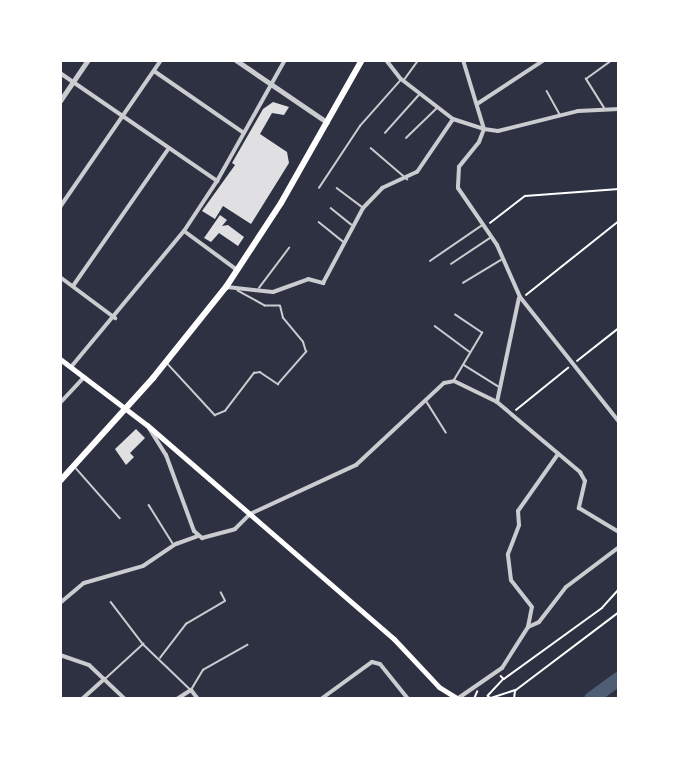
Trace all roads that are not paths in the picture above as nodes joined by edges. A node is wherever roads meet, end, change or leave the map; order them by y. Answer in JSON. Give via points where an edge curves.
{"nodes":[{"id":1,"x":88,"y":60,"type":"edge"},
{"id":2,"x":161,"y":60,"type":"edge"},
{"id":3,"x":237,"y":60,"type":"edge"},
{"id":4,"x":285,"y":60,"type":"edge"},
{"id":5,"x":362,"y":60,"type":"edge"},
{"id":6,"x":386,"y":60,"type":"edge"},
{"id":7,"x":463,"y":60,"type":"edge"},
{"id":8,"x":544,"y":60,"type":"edge"},
{"id":9,"x":612,"y":60,"type":"edge"},
{"id":10,"x":417,"y":62,"type":"dead end"},
{"id":11,"x":154,"y":71,"type":"junction"},
{"id":12,"x":60,"y":73,"type":"edge"},
{"id":13,"x":402,"y":80,"type":"junction"},
{"id":14,"x":73,"y":82,"type":"junction"},
{"id":15,"x":272,"y":84,"type":"junction"},
{"id":16,"x":547,"y":91,"type":"dead end"},
{"id":17,"x":421,"y":92,"type":"junction"},
{"id":18,"x":60,"y":101,"type":"edge"},
{"id":19,"x":477,"y":104,"type":"junction"},
{"id":20,"x":437,"y":107,"type":"junction"},
{"id":21,"x":605,"y":109,"type":"junction"},
{"id":22,"x":619,"y":109,"type":"edge"},
{"id":23,"x":561,"y":115,"type":"junction"},
{"id":24,"x":123,"y":116,"type":"junction"},
{"id":25,"x":453,"y":119,"type":"junction"},
{"id":26,"x":327,"y":122,"type":"junction"},
{"id":27,"x":484,"y":129,"type":"junction"},
{"id":28,"x":244,"y":133,"type":"junction"},
{"id":29,"x":385,"y":133,"type":"dead end"},
{"id":30,"x":406,"y":138,"type":"dead end"},
{"id":31,"x":169,"y":148,"type":"junction"},
{"id":32,"x":370,"y":148,"type":"dead end"},
{"id":33,"x":407,"y":179,"type":"junction"},
{"id":34,"x":217,"y":181,"type":"junction"},
{"id":35,"x":319,"y":188,"type":"dead end"},
{"id":36,"x":337,"y":189,"type":"dead end"},
{"id":37,"x":60,"y":207,"type":"edge"},
{"id":38,"x":331,"y":208,"type":"dead end"},
{"id":39,"x":363,"y":208,"type":"junction"},
{"id":40,"x":319,"y":222,"type":"dead end"},
{"id":41,"x":351,"y":224,"type":"junction"},
{"id":42,"x":483,"y":226,"type":"junction"},
{"id":43,"x":184,"y":231,"type":"junction"},
{"id":44,"x":492,"y":237,"type":"junction"},
{"id":45,"x":345,"y":243,"type":"junction"},
{"id":46,"x":289,"y":248,"type":"dead end"},
{"id":47,"x":502,"y":259,"type":"junction"},
{"id":48,"x":430,"y":261,"type":"dead end"},
{"id":49,"x":451,"y":264,"type":"dead end"},
{"id":50,"x":238,"y":270,"type":"junction"},
{"id":51,"x":60,"y":277,"type":"edge"},
{"id":52,"x":463,"y":283,"type":"dead end"},
{"id":53,"x":73,"y":286,"type":"junction"},
{"id":54,"x":226,"y":286,"type":"junction"},
{"id":55,"x":238,"y":291,"type":"junction"},
{"id":56,"x":256,"y":292,"type":"junction"},
{"id":57,"x":520,"y":297,"type":"junction"},
{"id":58,"x":455,"y":315,"type":"dead end"},
{"id":59,"x":115,"y":318,"type":"junction"},
{"id":60,"x":435,"y":326,"type":"dead end"},
{"id":61,"x":470,"y":352,"type":"junction"},
{"id":62,"x":60,"y":359,"type":"edge"},
{"id":63,"x":167,"y":362,"type":"junction"},
{"id":64,"x":463,"y":364,"type":"junction"},
{"id":65,"x":71,"y":367,"type":"junction"},
{"id":66,"x":84,"y":377,"type":"junction"},
{"id":67,"x":454,"y":381,"type":"junction"},
{"id":68,"x":499,"y":387,"type":"junction"},
{"id":69,"x":427,"y":401,"type":"junction"},
{"id":70,"x":497,"y":402,"type":"junction"},
{"id":71,"x":60,"y":403,"type":"edge"},
{"id":72,"x":126,"y":409,"type":"junction"},
{"id":73,"x":619,"y":422,"type":"edge"},
{"id":74,"x":147,"y":425,"type":"junction"},
{"id":75,"x":446,"y":432,"type":"dead end"},
{"id":76,"x":558,"y":454,"type":"junction"},
{"id":77,"x":74,"y":467,"type":"junction"},
{"id":78,"x":60,"y":482,"type":"edge"},
{"id":79,"x":149,"y":505,"type":"dead end"},
{"id":80,"x":250,"y":514,"type":"junction"},
{"id":81,"x":120,"y":518,"type":"dead end"},
{"id":82,"x":619,"y":532,"type":"edge"},
{"id":83,"x":198,"y":536,"type":"junction"},
{"id":84,"x":174,"y":546,"type":"junction"},
{"id":85,"x":619,"y":548,"type":"edge"},
{"id":86,"x":221,"y":593,"type":"dead end"},
{"id":87,"x":111,"y":602,"type":"dead end"},
{"id":88,"x":60,"y":603,"type":"edge"},
{"id":89,"x":528,"y":627,"type":"junction"},
{"id":90,"x":143,"y":645,"type":"junction"},
{"id":91,"x":247,"y":645,"type":"dead end"},
{"id":92,"x":60,"y":655,"type":"edge"},
{"id":93,"x":159,"y":659,"type":"junction"},
{"id":94,"x":104,"y":679,"type":"junction"},
{"id":95,"x":191,"y":690,"type":"junction"},
{"id":96,"x":82,"y":699,"type":"edge"},
{"id":97,"x":125,"y":699,"type":"edge"},
{"id":98,"x":177,"y":699,"type":"edge"},
{"id":99,"x":198,"y":699,"type":"edge"},
{"id":100,"x":321,"y":699,"type":"edge"},
{"id":101,"x":408,"y":699,"type":"edge"},
{"id":102,"x":457,"y":699,"type":"edge"}],
"edges":[{"from":1,"to":14,"type":"street"},
{"from":2,"to":11,"type":"street"},
{"from":3,"to":15,"type":"street"},
{"from":4,"to":15,"type":"street"},
{"from":5,"to":26,"type":"main road"},
{"from":6,"to":13,"type":"street"},
{"from":7,"to":19,"type":"street"},
{"from":8,"to":19,"type":"street"},
{"from":9,"to":21,"type":"lane","via":[[586,79]]},
{"from":10,"to":13,"type":"lane"},
{"from":11,"to":24,"type":"street"},
{"from":11,"to":28,"type":"street"},
{"from":12,"to":14,"type":"street"},
{"from":13,"to":17,"type":"street"},
{"from":13,"to":35,"type":"lane","via":[[360,126]]},
{"from":14,"to":18,"type":"street"},
{"from":14,"to":24,"type":"street"},
{"from":15,"to":26,"type":"street"},
{"from":15,"to":28,"type":"street"},
{"from":16,"to":23,"type":"lane"},
{"from":17,"to":20,"type":"street"},
{"from":17,"to":29,"type":"lane"},
{"from":19,"to":27,"type":"street"},
{"from":20,"to":25,"type":"street"},
{"from":20,"to":30,"type":"lane"},
{"from":21,"to":22,"type":"street"},
{"from":21,"to":23,"type":"street"},
{"from":23,"to":27,"type":"street","via":[[498,131]]},
{"from":24,"to":31,"type":"street"},
{"from":24,"to":37,"type":"street"},
{"from":25,"to":27,"type":"street"},
{"from":25,"to":33,"type":"street","via":[[417,172]]},
{"from":26,"to":50,"type":"main road"},
{"from":27,"to":42,"type":"street","via":[[456,177],[463,197]]},
{"from":28,"to":34,"type":"street"},
{"from":31,"to":34,"type":"street"},
{"from":31,"to":53,"type":"street"},
{"from":32,"to":33,"type":"lane"},
{"from":33,"to":39,"type":"street","via":[[382,188]]},
{"from":34,"to":43,"type":"street"},
{"from":36,"to":39,"type":"lane"},
{"from":38,"to":41,"type":"lane"},
{"from":39,"to":41,"type":"street"},
{"from":40,"to":45,"type":"lane"},
{"from":41,"to":45,"type":"street"},
{"from":42,"to":44,"type":"street"},
{"from":42,"to":48,"type":"lane"},
{"from":43,"to":50,"type":"street"},
{"from":43,"to":59,"type":"street"},
{"from":44,"to":47,"type":"street"},
{"from":44,"to":49,"type":"lane"},
{"from":45,"to":56,"type":"street","via":[[323,283],[308,279],[273,292]]},
{"from":46,"to":56,"type":"lane"},
{"from":47,"to":52,"type":"lane"},
{"from":47,"to":57,"type":"street"},
{"from":50,"to":54,"type":"main road"},
{"from":51,"to":53,"type":"street"},
{"from":53,"to":59,"type":"street"},
{"from":54,"to":55,"type":"street"},
{"from":54,"to":63,"type":"main road"},
{"from":55,"to":56,"type":"street"},
{"from":55,"to":63,"type":"lane","via":[[265,306],[280,306],[283,318],[303,342],[306,352],[278,384],[260,372],[254,373],[225,411],[215,415]]},
{"from":57,"to":68,"type":"street"},
{"from":57,"to":73,"type":"street"},
{"from":58,"to":61,"type":"lane","via":[[482,333]]},
{"from":59,"to":65,"type":"street"},
{"from":60,"to":61,"type":"lane"},
{"from":61,"to":64,"type":"lane"},
{"from":62,"to":65,"type":"main road"},
{"from":63,"to":72,"type":"main road"},
{"from":64,"to":67,"type":"lane"},
{"from":64,"to":68,"type":"lane"},
{"from":65,"to":66,"type":"main road"},
{"from":66,"to":71,"type":"street"},
{"from":66,"to":72,"type":"main road"},
{"from":67,"to":69,"type":"street","via":[[444,383]]},
{"from":67,"to":70,"type":"street"},
{"from":68,"to":70,"type":"street"},
{"from":69,"to":75,"type":"lane"},
{"from":69,"to":80,"type":"street","via":[[356,465]]},
{"from":70,"to":76,"type":"street"},
{"from":72,"to":74,"type":"main road"},
{"from":72,"to":77,"type":"main road"},
{"from":74,"to":80,"type":"main road"},
{"from":74,"to":83,"type":"street","via":[[166,455]]},
{"from":76,"to":82,"type":"street","via":[[584,477],[579,508]]},
{"from":76,"to":89,"type":"street","via":[[518,511],[519,525],[508,554],[511,580],[532,607]]},
{"from":77,"to":78,"type":"main road"},
{"from":77,"to":81,"type":"lane"},
{"from":79,"to":84,"type":"lane"},
{"from":80,"to":83,"type":"street","via":[[235,530]]},
{"from":80,"to":102,"type":"main road","via":[[393,639],[439,687]]},
{"from":83,"to":84,"type":"street"},
{"from":84,"to":88,"type":"street","via":[[142,566],[84,583]]},
{"from":85,"to":89,"type":"street","via":[[566,586],[539,622]]},
{"from":86,"to":93,"type":"lane","via":[[225,601],[186,624]]},
{"from":87,"to":90,"type":"lane"},
{"from":89,"to":102,"type":"street","via":[[506,664]]},
{"from":90,"to":93,"type":"lane"},
{"from":90,"to":94,"type":"lane"},
{"from":91,"to":95,"type":"lane","via":[[203,670]]},
{"from":92,"to":94,"type":"street","via":[[82,661]]},
{"from":93,"to":95,"type":"lane"},
{"from":94,"to":96,"type":"street"},
{"from":94,"to":97,"type":"street"},
{"from":95,"to":98,"type":"street"},
{"from":95,"to":99,"type":"street"},
{"from":100,"to":101,"type":"street","via":[[372,662],[380,664]]}]}
